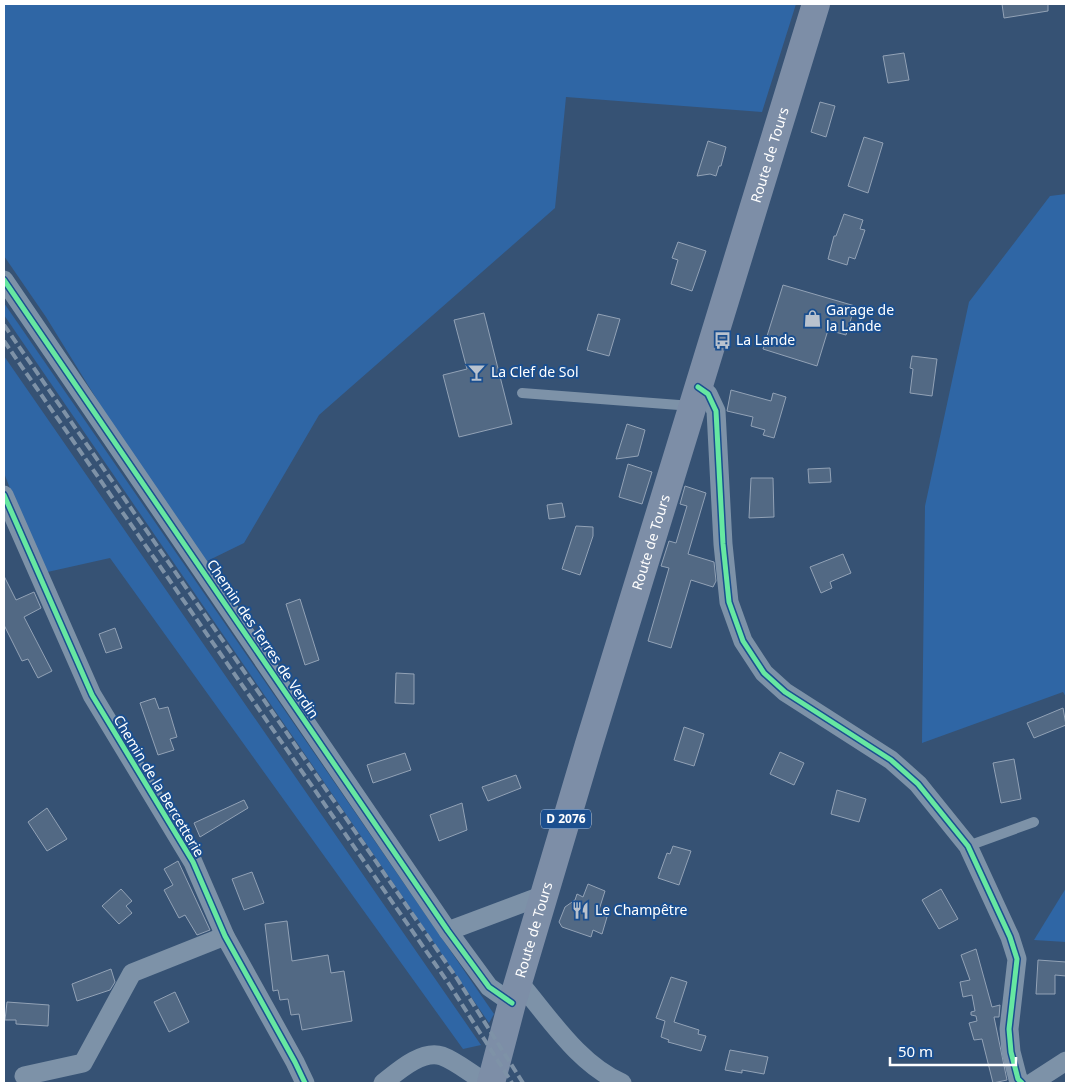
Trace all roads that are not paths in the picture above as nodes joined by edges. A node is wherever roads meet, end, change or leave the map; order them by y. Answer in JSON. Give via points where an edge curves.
{"nodes":[{"id":1,"x":816,"y":4,"type":"edge"},
{"id":2,"x":4,"y":280,"type":"edge"},
{"id":3,"x":522,"y":393,"type":"dead end"},
{"id":4,"x":696,"y":396,"type":"junction"},
{"id":5,"x":4,"y":495,"type":"edge"},
{"id":6,"x":1034,"y":822,"type":"dead end"},
{"id":7,"x":968,"y":846,"type":"junction"},
{"id":8,"x":544,"y":894,"type":"junction"},
{"id":9,"x":448,"y":930,"type":"junction"},
{"id":10,"x":225,"y":936,"type":"junction"},
{"id":11,"x":515,"y":992,"type":"junction"},
{"id":12,"x":1066,"y":1061,"type":"edge"},
{"id":13,"x":24,"y":1076,"type":"dead end"},
{"id":14,"x":304,"y":1083,"type":"edge"},
{"id":15,"x":383,"y":1083,"type":"edge"},
{"id":16,"x":487,"y":1083,"type":"edge"},
{"id":17,"x":491,"y":1083,"type":"edge"},
{"id":18,"x":622,"y":1083,"type":"edge"},
{"id":19,"x":1022,"y":1083,"type":"edge"},
{"id":20,"x":1032,"y":1083,"type":"edge"}],
"edges":[{"from":1,"to":4,"type":"main road","name":"Route de Tours","number":"D 2076"},
{"from":2,"to":9,"type":"street","name":"Chemin des Terres de Verdin"},
{"from":3,"to":4,"type":"lane"},
{"from":4,"to":7,"type":"street","via":[[708,394],[716,412],[729,602],[742,641],[764,673],[785,692],[891,760],[918,784]]},
{"from":4,"to":8,"type":"main road","name":"Route de Tours","number":"D 2076"},
{"from":5,"to":10,"type":"street","name":"Chemin de la Bercetterie","via":[[92,695],[193,862]]},
{"from":6,"to":7,"type":"lane"},
{"from":7,"to":19,"type":"street","via":[[1017,959],[1009,1030],[1018,1078]]},
{"from":8,"to":9,"type":"street"},
{"from":8,"to":11,"type":"main road","name":"Route de Tours","number":"D 2076"},
{"from":9,"to":11,"type":"street","name":"Chemin des Terres de Verdin","via":[[490,987]]},
{"from":10,"to":13,"type":"street","via":[[132,973],[83,1063]]},
{"from":10,"to":14,"type":"street","name":"Chemin de la Bercetterie"},
{"from":11,"to":17,"type":"main road","name":"Route de Tours","number":"D 2076"},
{"from":11,"to":18,"type":"street","name":"Chemin des Terres de Verdin","via":[[603,1072]]},
{"from":12,"to":20,"type":"street"},
{"from":15,"to":16,"type":"street","via":[[418,1060],[434,1055],[449,1060]]}]}
